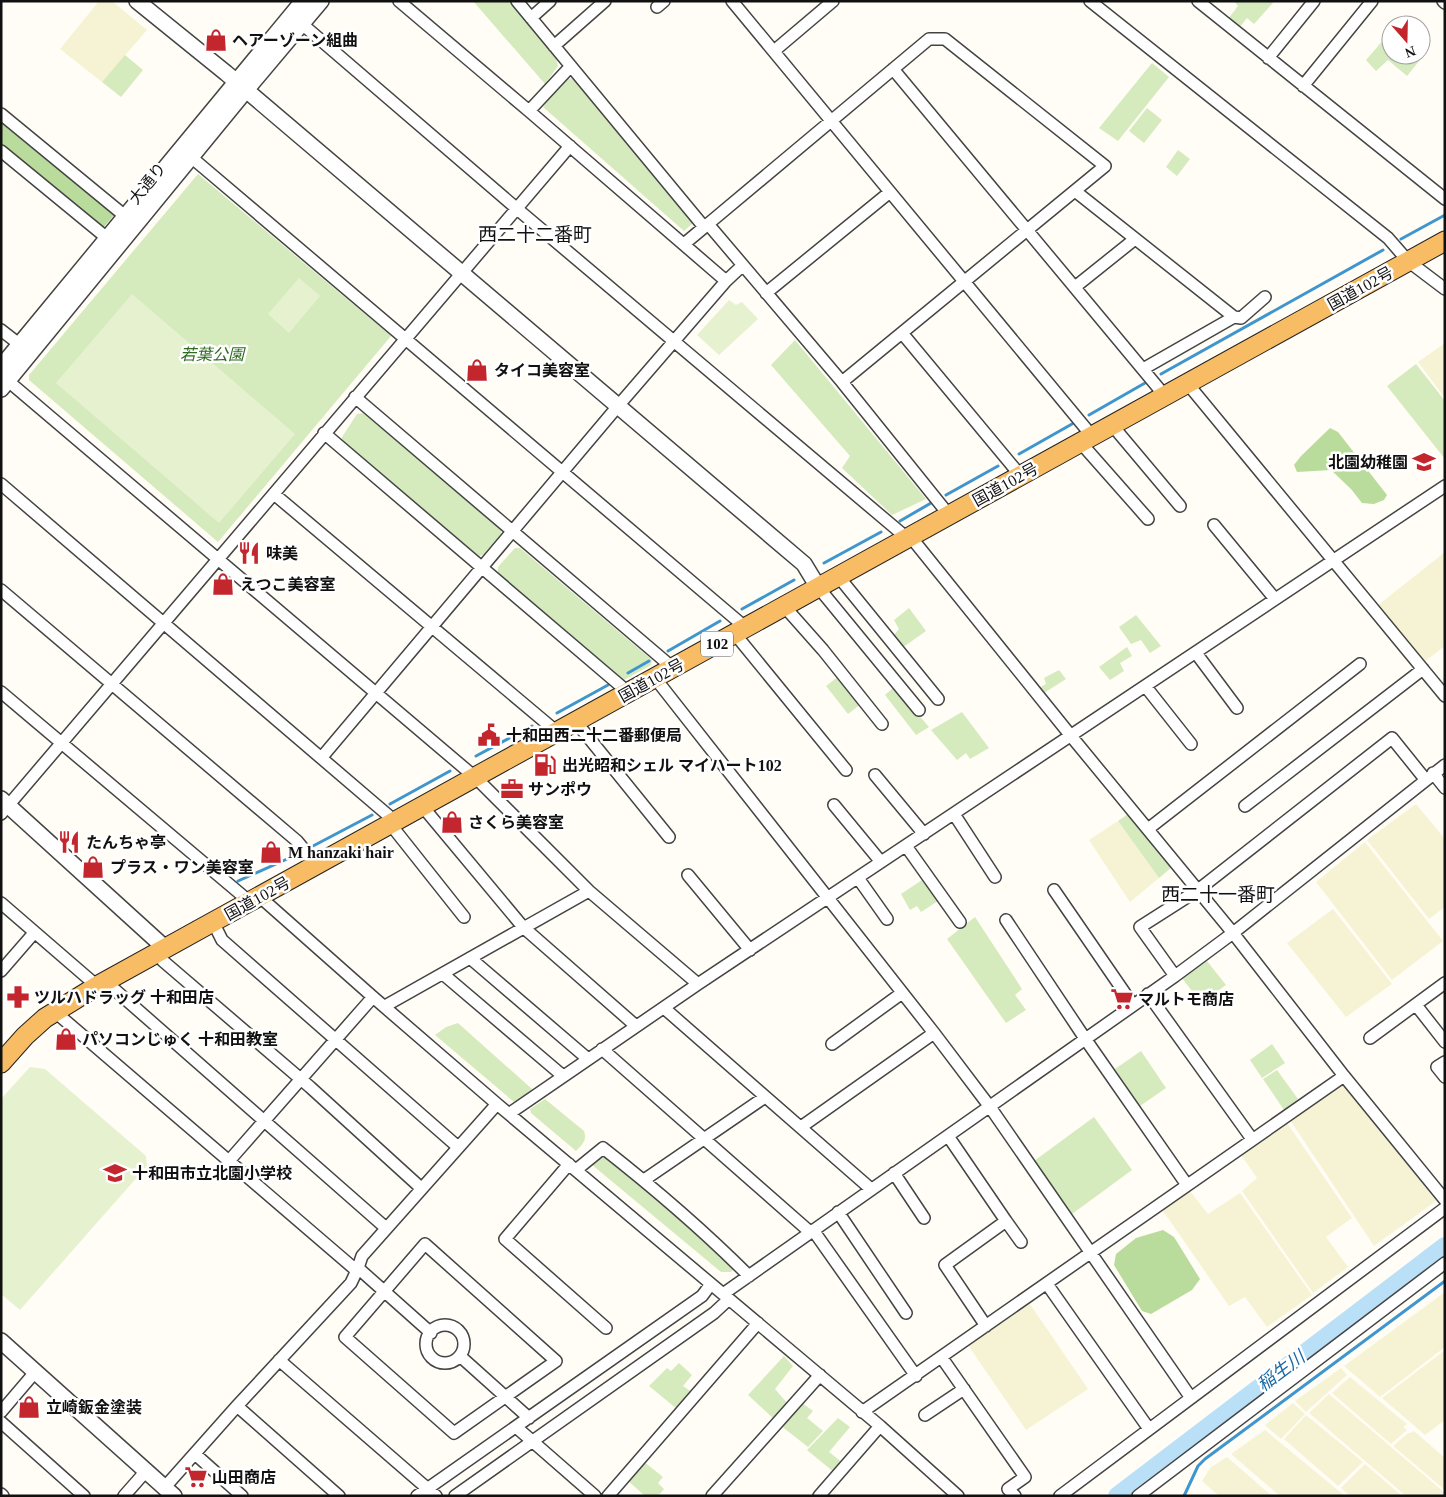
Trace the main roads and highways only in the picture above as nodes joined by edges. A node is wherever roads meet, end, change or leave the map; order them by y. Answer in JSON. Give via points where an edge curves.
{"nodes":[{"id":1,"x":1445,"y":241,"type":"edge"},
{"id":2,"x":1,"y":1063,"type":"edge"}],
"edges":[{"from":1,"to":2,"type":"highway","name":"国道102号","number":"102","via":[[101,984],[54,1011]]}]}
